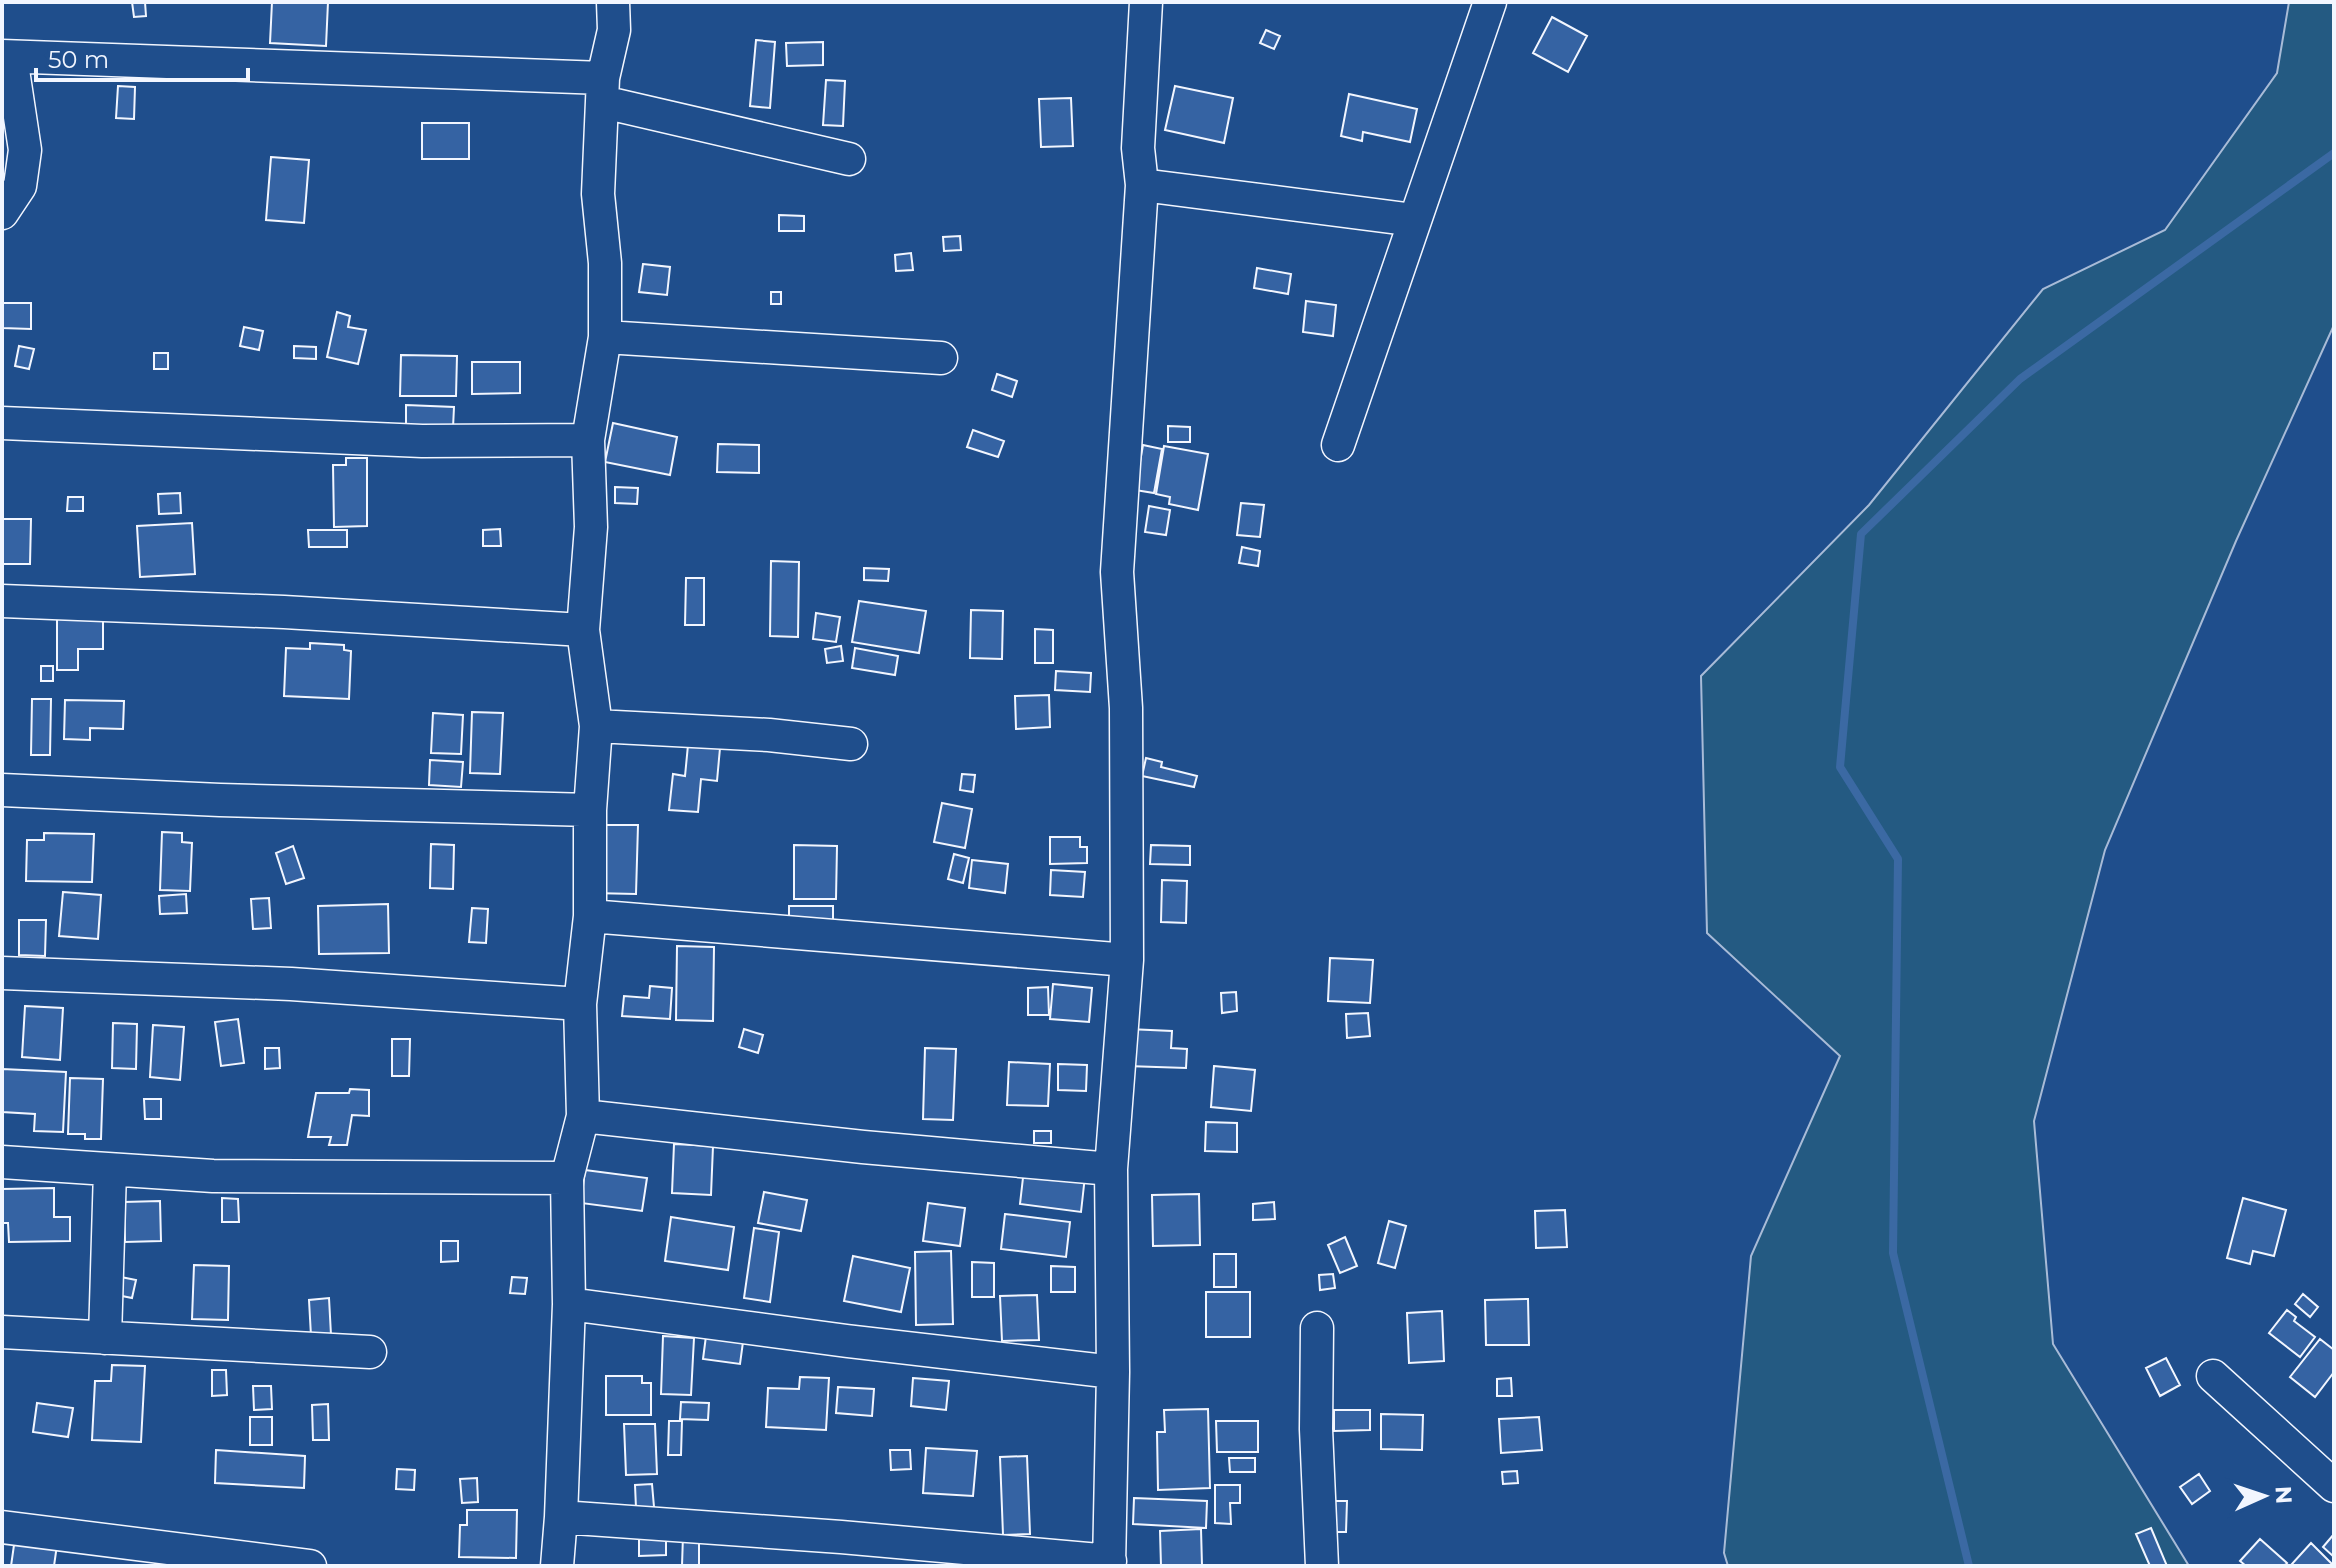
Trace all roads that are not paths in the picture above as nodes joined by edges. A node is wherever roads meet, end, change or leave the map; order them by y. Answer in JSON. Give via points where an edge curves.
{"nodes":[{"id":1,"x":613,"y":2,"type":"edge"},
{"id":2,"x":1146,"y":2,"type":"edge"},
{"id":3,"x":1490,"y":2,"type":"edge"},
{"id":4,"x":7,"y":57,"type":"edge"},
{"id":5,"x":603,"y":90,"type":"junction"},
{"id":6,"x":849,"y":159,"type":"dead end"},
{"id":7,"x":1142,"y":185,"type":"junction"},
{"id":8,"x":2,"y":213,"type":"edge"},
{"id":9,"x":1414,"y":220,"type":"junction"},
{"id":10,"x":605,"y":337,"type":"junction"},
{"id":11,"x":941,"y":358,"type":"dead end"},
{"id":12,"x":2,"y":423,"type":"edge"},
{"id":13,"x":588,"y":440,"type":"junction"},
{"id":14,"x":1338,"y":445,"type":"dead end"},
{"id":15,"x":2,"y":601,"type":"edge"},
{"id":16,"x":583,"y":630,"type":"junction"},
{"id":17,"x":596,"y":726,"type":"junction"},
{"id":18,"x":851,"y":744,"type":"dead end"},
{"id":19,"x":2,"y":790,"type":"edge"},
{"id":20,"x":590,"y":810,"type":"junction"},
{"id":21,"x":590,"y":916,"type":"junction"},
{"id":22,"x":1127,"y":960,"type":"junction"},
{"id":23,"x":2,"y":973,"type":"edge"},
{"id":24,"x":580,"y":1004,"type":"junction"},
{"id":25,"x":583,"y":1116,"type":"junction"},
{"id":26,"x":2,"y":1162,"type":"edge"},
{"id":27,"x":1111,"y":1169,"type":"junction"},
{"id":28,"x":110,"y":1170,"type":"junction"},
{"id":29,"x":567,"y":1178,"type":"junction"},
{"id":30,"x":569,"y":1304,"type":"junction"},
{"id":31,"x":1317,"y":1328,"type":"dead end"},
{"id":32,"x":2,"y":1332,"type":"edge"},
{"id":33,"x":105,"y":1338,"type":"junction"},
{"id":34,"x":370,"y":1352,"type":"dead end"},
{"id":35,"x":1113,"y":1372,"type":"junction"},
{"id":36,"x":2213,"y":1376,"type":"dead end"},
{"id":37,"x":2334,"y":1486,"type":"edge"},
{"id":38,"x":561,"y":1517,"type":"junction"},
{"id":39,"x":2,"y":1527,"type":"edge"},
{"id":40,"x":1109,"y":1564,"type":"edge"},
{"id":41,"x":310,"y":1566,"type":"edge"},
{"id":42,"x":557,"y":1566,"type":"edge"},
{"id":43,"x":1322,"y":1566,"type":"edge"}],
"edges":[{"from":1,"to":5,"type":"street","via":[[614,30]]},
{"from":2,"to":7,"type":"street","via":[[1138,148]]},
{"from":3,"to":9,"type":"street"},
{"from":4,"to":5,"type":"street"},
{"from":4,"to":8,"type":"street","via":[[25,150],[20,186]]},
{"from":5,"to":6,"type":"street"},
{"from":5,"to":10,"type":"street","via":[[598,194]]},
{"from":7,"to":9,"type":"street"},
{"from":7,"to":22,"type":"street","via":[[1117,572],[1126,708]]},
{"from":9,"to":14,"type":"street"},
{"from":10,"to":11,"type":"street"},
{"from":10,"to":13,"type":"street"},
{"from":12,"to":13,"type":"street","via":[[422,441]]},
{"from":13,"to":16,"type":"street","via":[[591,527]]},
{"from":15,"to":16,"type":"street"},
{"from":16,"to":17,"type":"street"},
{"from":17,"to":18,"type":"street"},
{"from":17,"to":20,"type":"street"},
{"from":19,"to":20,"type":"street"},
{"from":20,"to":21,"type":"street"},
{"from":21,"to":22,"type":"street"},
{"from":21,"to":24,"type":"street"},
{"from":22,"to":27,"type":"street"},
{"from":23,"to":24,"type":"street","via":[[291,984]]},
{"from":24,"to":25,"type":"street"},
{"from":25,"to":27,"type":"street"},
{"from":25,"to":29,"type":"street"},
{"from":26,"to":28,"type":"street"},
{"from":27,"to":35,"type":"street"},
{"from":28,"to":29,"type":"street","via":[[213,1176]]},
{"from":28,"to":33,"type":"street"},
{"from":29,"to":30,"type":"street"},
{"from":30,"to":35,"type":"street"},
{"from":30,"to":38,"type":"street"},
{"from":31,"to":43,"type":"street"},
{"from":32,"to":33,"type":"street"},
{"from":33,"to":34,"type":"street"},
{"from":35,"to":40,"type":"street"},
{"from":36,"to":37,"type":"street"},
{"from":38,"to":40,"type":"street"},
{"from":38,"to":42,"type":"street"},
{"from":39,"to":41,"type":"street"}]}
